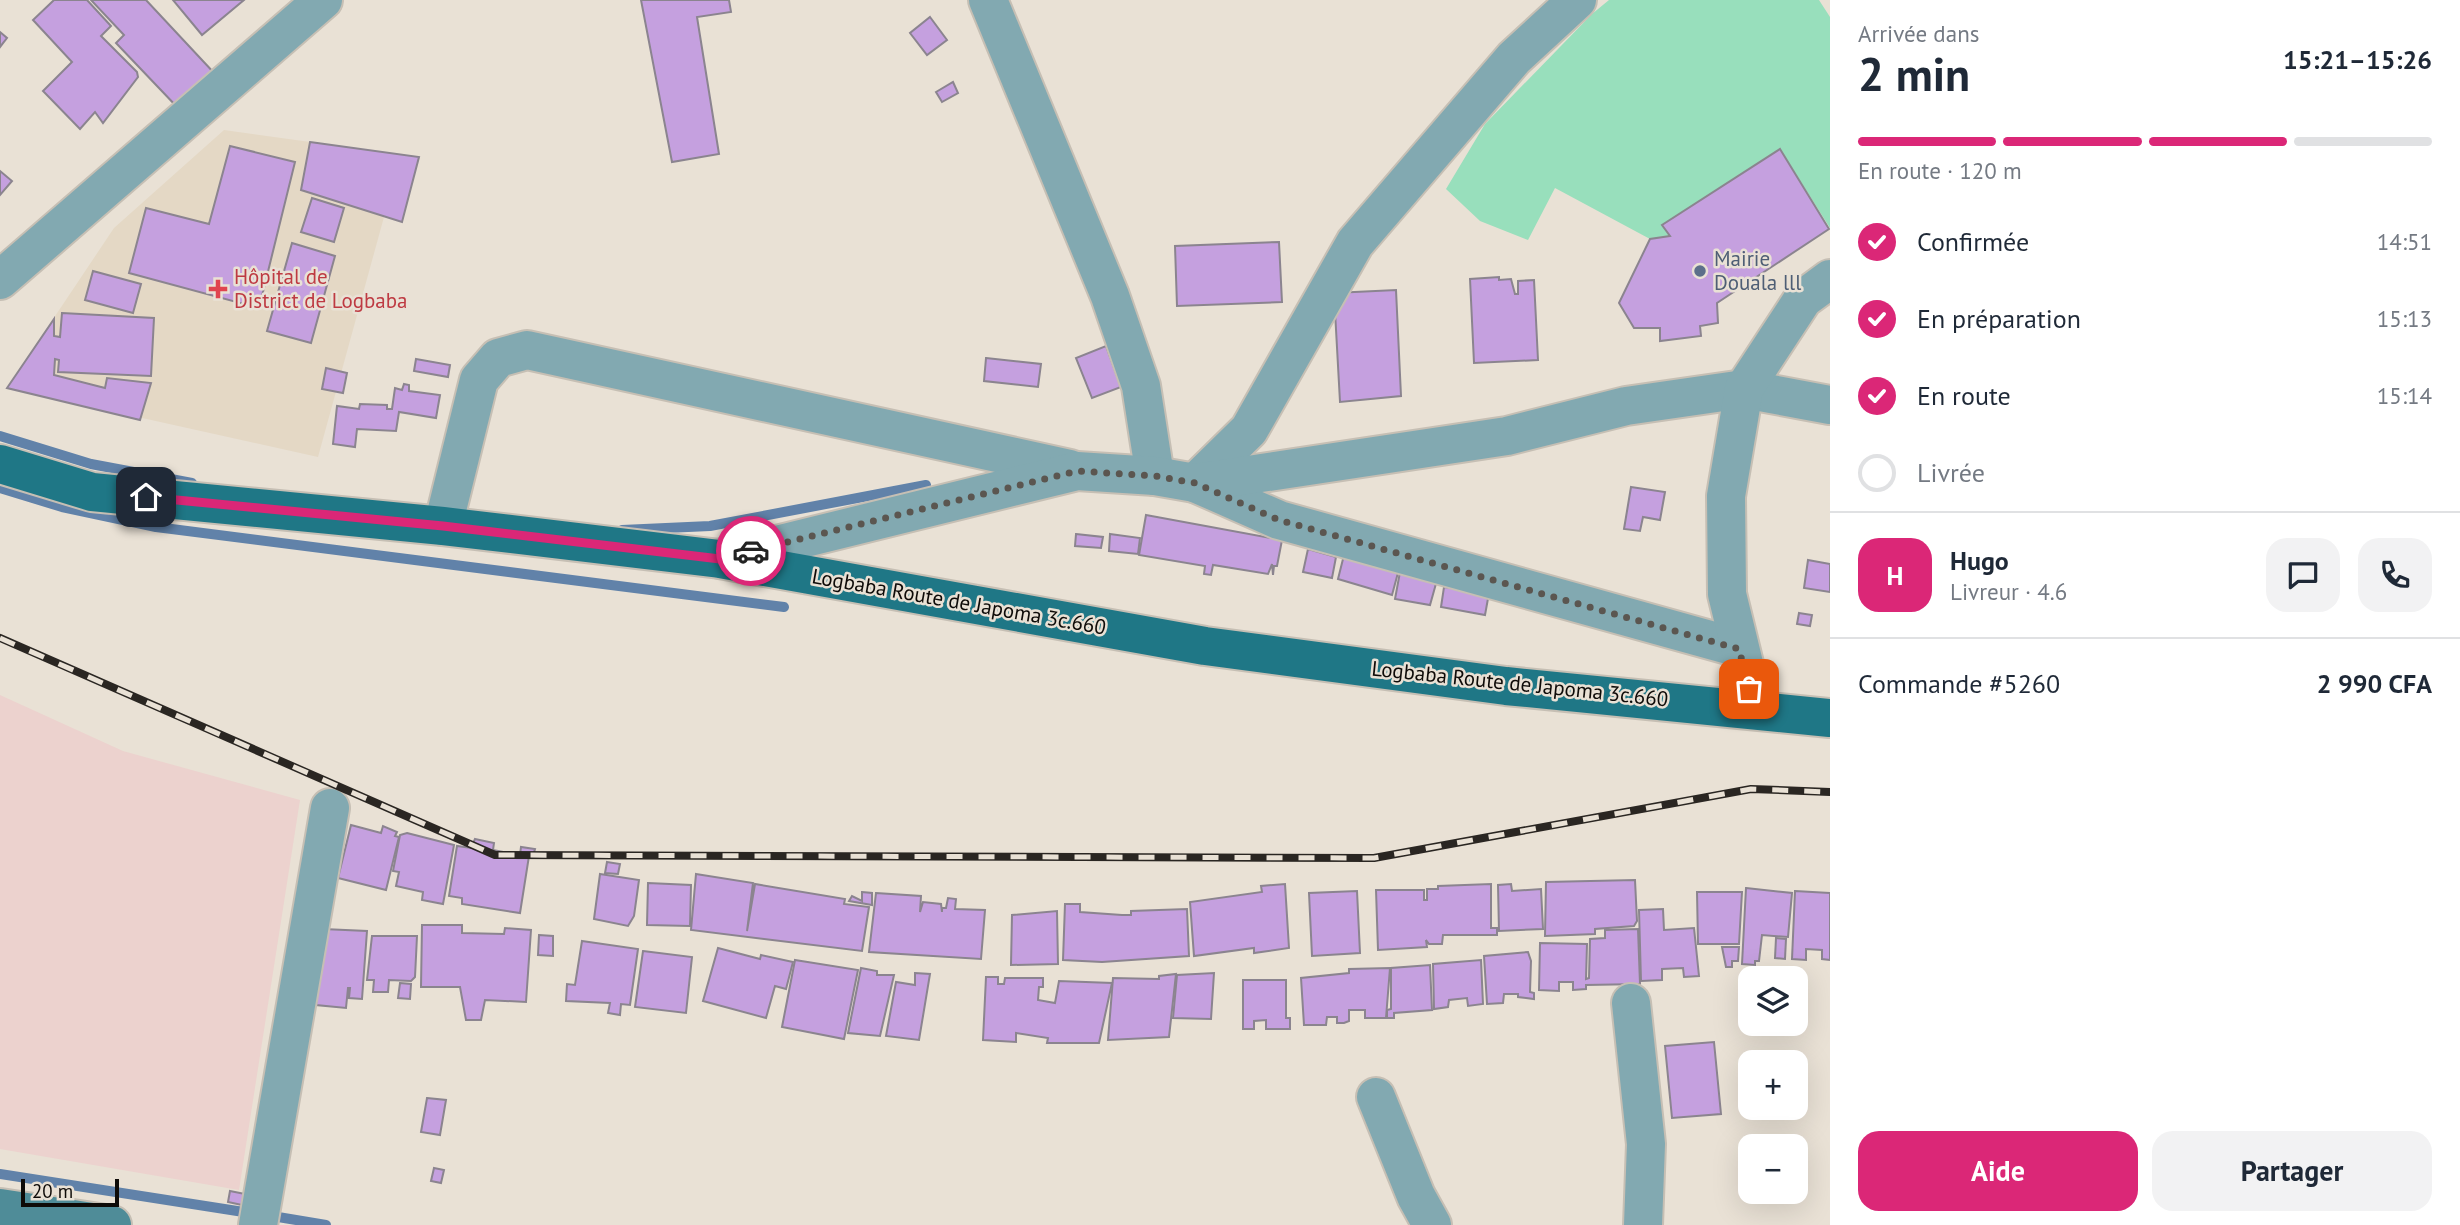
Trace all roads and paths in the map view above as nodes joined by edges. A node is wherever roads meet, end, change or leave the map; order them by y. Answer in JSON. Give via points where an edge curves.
{"nodes":[{"id":1,"x":323,"y":0,"type":"edge"},
{"id":2,"x":988,"y":0,"type":"edge"},
{"id":3,"x":1577,"y":0,"type":"edge"},
{"id":4,"x":1830,"y":279,"type":"edge"},
{"id":5,"x":0,"y":280,"type":"edge"},
{"id":6,"x":1744,"y":389,"type":"junction"},
{"id":7,"x":1830,"y":405,"type":"edge"},
{"id":8,"x":0,"y":464,"type":"edge"},
{"id":9,"x":1077,"y":471,"type":"junction"},
{"id":10,"x":1155,"y":476,"type":"junction"},
{"id":11,"x":1195,"y":483,"type":"junction"},
{"id":12,"x":443,"y":526,"type":"junction"},
{"id":13,"x":720,"y":559,"type":"junction"},
{"id":14,"x":1739,"y":649,"type":"junction"},
{"id":15,"x":1755,"y":709,"type":"junction"},
{"id":16,"x":1830,"y":718,"type":"edge"},
{"id":17,"x":330,"y":808,"type":"dead end"},
{"id":18,"x":1631,"y":1003,"type":"dead end"},
{"id":19,"x":1376,"y":1097,"type":"dead end"},
{"id":20,"x":23,"y":1215,"type":"edge"},
{"id":21,"x":112,"y":1225,"type":"edge"},
{"id":22,"x":258,"y":1225,"type":"edge"},
{"id":23,"x":1432,"y":1225,"type":"edge"},
{"id":24,"x":1643,"y":1225,"type":"edge"}],
"edges":[{"from":1,"to":5,"type":"street"},
{"from":2,"to":10,"type":"street","via":[[1110,296],[1140,386]]},
{"from":3,"to":11,"type":"street","via":[[1514,58],[1355,243],[1249,430]]},
{"from":4,"to":6,"type":"street","via":[[1804,299]]},
{"from":6,"to":7,"type":"street"},
{"from":6,"to":11,"type":"street","via":[[1626,406],[1507,436]]},
{"from":6,"to":14,"type":"street","via":[[1727,496],[1727,594]]},
{"from":8,"to":12,"type":"main road","name":"Logbaba Route de Japoma 3c.660","via":[[93,492]]},
{"from":9,"to":10,"type":"street"},
{"from":9,"to":12,"type":"street","via":[[527,350],[498,358],[479,380]]},
{"from":9,"to":13,"type":"street"},
{"from":10,"to":11,"type":"street"},
{"from":11,"to":14,"type":"street","via":[[1279,520]]},
{"from":12,"to":13,"type":"main road","name":"Logbaba Route de Japoma 3c.660"},
{"from":13,"to":15,"type":"main road","name":"Logbaba Route de Japoma 3c.660","via":[[1205,646],[1506,686]]},
{"from":14,"to":15,"type":"street"},
{"from":15,"to":16,"type":"main road","name":"Logbaba Route de Japoma 3c.660"},
{"from":17,"to":22,"type":"street"},
{"from":18,"to":24,"type":"street","via":[[1646,1144]]},
{"from":19,"to":23,"type":"street"},
{"from":20,"to":21,"type":"main road"}]}
